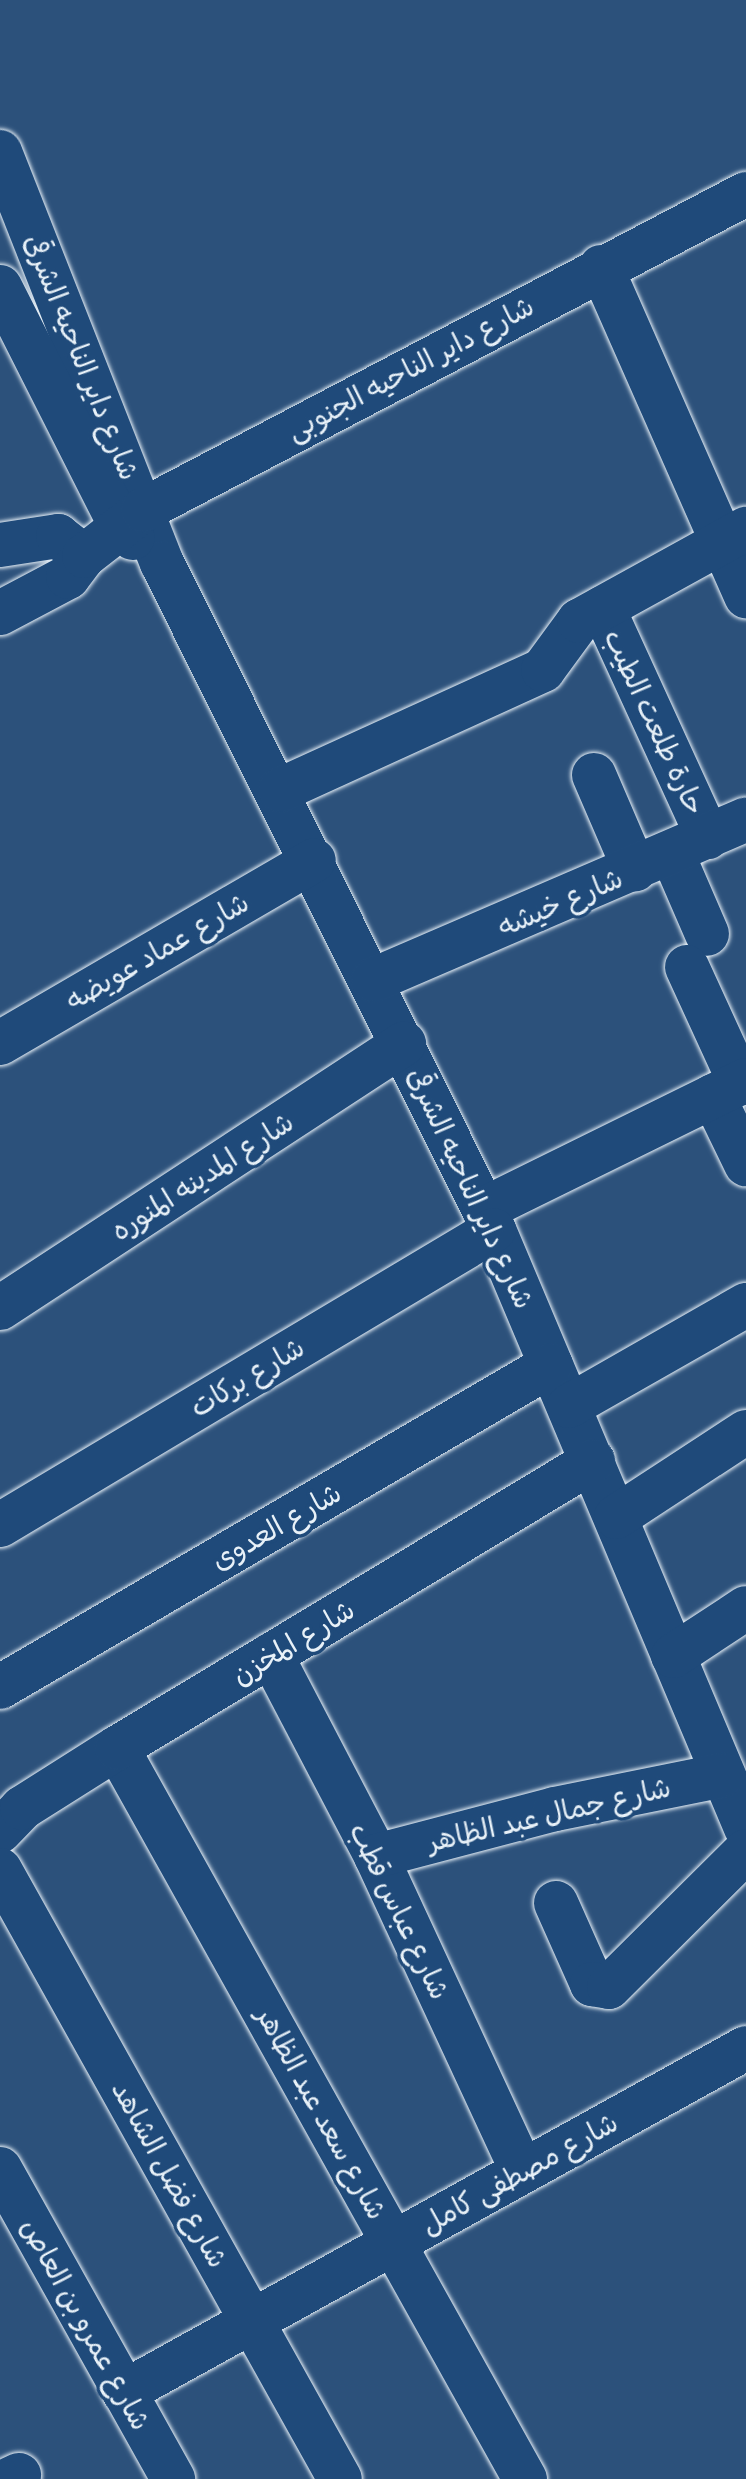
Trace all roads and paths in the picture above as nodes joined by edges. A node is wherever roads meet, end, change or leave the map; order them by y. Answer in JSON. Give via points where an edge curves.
{"nodes":[{"id":1,"x":0,"y":152,"type":"edge"},
{"id":2,"x":744,"y":202,"type":"edge"},
{"id":3,"x":601,"y":267,"type":"junction"},
{"id":4,"x":0,"y":287,"type":"edge"},
{"id":5,"x":132,"y":519,"type":"junction"},
{"id":6,"x":734,"y":535,"type":"edge"},
{"id":7,"x":0,"y":545,"type":"edge"},
{"id":8,"x":84,"y":556,"type":"junction"},
{"id":9,"x":746,"y":596,"type":"edge"},
{"id":10,"x":603,"y":608,"type":"junction"},
{"id":11,"x":0,"y":613,"type":"edge"},
{"id":12,"x":594,"y":775,"type":"dead end"},
{"id":13,"x":280,"y":790,"type":"junction"},
{"id":14,"x":690,"y":845,"type":"edge"},
{"id":15,"x":314,"y":860,"type":"junction"},
{"id":16,"x":373,"y":980,"type":"junction"},
{"id":17,"x":0,"y":1043,"type":"edge"},
{"id":18,"x":404,"y":1044,"type":"junction"},
{"id":19,"x":733,"y":1086,"type":"edge"},
{"id":20,"x":746,"y":1164,"type":"edge"},
{"id":21,"x":489,"y":1219,"type":"junction"},
{"id":22,"x":746,"y":1305,"type":"edge"},
{"id":23,"x":0,"y":1308,"type":"edge"},
{"id":24,"x":551,"y":1365,"type":"junction"},
{"id":25,"x":569,"y":1406,"type":"junction"},
{"id":26,"x":746,"y":1432,"type":"edge"},
{"id":27,"x":593,"y":1461,"type":"junction"},
{"id":28,"x":616,"y":1517,"type":"junction"},
{"id":29,"x":0,"y":1525,"type":"edge"},
{"id":30,"x":746,"y":1608,"type":"edge"},
{"id":31,"x":271,"y":1655,"type":"junction"},
{"id":32,"x":673,"y":1656,"type":"junction"},
{"id":33,"x":0,"y":1687,"type":"edge"},
{"id":34,"x":117,"y":1748,"type":"junction"},
{"id":35,"x":729,"y":1758,"type":"edge"},
{"id":36,"x":746,"y":1828,"type":"edge"},
{"id":37,"x":0,"y":1831,"type":"edge"},
{"id":38,"x":746,"y":1851,"type":"edge"},
{"id":39,"x":376,"y":1856,"type":"junction"},
{"id":40,"x":0,"y":1870,"type":"edge"},
{"id":41,"x":556,"y":1903,"type":"dead end"},
{"id":42,"x":746,"y":2048,"type":"edge"},
{"id":43,"x":0,"y":2169,"type":"edge"},
{"id":44,"x":522,"y":2171,"type":"junction"},
{"id":45,"x":394,"y":2242,"type":"junction"},
{"id":46,"x":252,"y":2322,"type":"junction"},
{"id":47,"x":124,"y":2392,"type":"junction"},
{"id":48,"x":173,"y":2479,"type":"edge"},
{"id":49,"x":340,"y":2479,"type":"edge"},
{"id":50,"x":525,"y":2479,"type":"edge"}],
"edges":[{"from":1,"to":5,"type":"street","name":"شارع داير الناحيه الشرقى"},
{"from":2,"to":3,"type":"street","name":"شارع داير الناحيه الجنوبى"},
{"from":3,"to":5,"type":"street","name":"شارع داير الناحيه الجنوبى"},
{"from":3,"to":6,"type":"street"},
{"from":4,"to":5,"type":"street","name":"شارع داير الناحيه الشرقى"},
{"from":5,"to":8,"type":"street","name":"شارع داير الناحيه الجنوبى"},
{"from":5,"to":13,"type":"street","name":"شارع داير الناحيه الشرقى","via":[[162,563]]},
{"from":6,"to":9,"type":"street"},
{"from":6,"to":10,"type":"street"},
{"from":7,"to":8,"type":"street","via":[[58,536]]},
{"from":8,"to":11,"type":"street","name":"شارع داير الناحيه الجنوبى","via":[[68,577]]},
{"from":10,"to":13,"type":"street","via":[[568,631],[543,670]]},
{"from":10,"to":14,"type":"street","name":"حارة طلعت الطيب"},
{"from":12,"to":14,"type":"street"},
{"from":13,"to":15,"type":"street","name":"شارع داير الناحيه الشرقى"},
{"from":14,"to":16,"type":"street","name":"شارع خيشه"},
{"from":14,"to":19,"type":"street","via":[[697,950]]},
{"from":15,"to":16,"type":"street","name":"شارع داير الناحيه الشرقى"},
{"from":15,"to":17,"type":"street","name":"شارع عماد عويضه"},
{"from":16,"to":18,"type":"street","name":"شارع داير الناحيه الشرقى"},
{"from":18,"to":21,"type":"street","name":"شارع داير الناحيه الشرقى"},
{"from":18,"to":23,"type":"street","name":"شارع المدينه المنوره"},
{"from":19,"to":20,"type":"street"},
{"from":19,"to":21,"type":"street","name":"شارع بركات"},
{"from":21,"to":24,"type":"street","name":"شارع داير الناحيه الشرقى"},
{"from":21,"to":29,"type":"street","name":"شارع بركات"},
{"from":22,"to":25,"type":"street"},
{"from":24,"to":25,"type":"street","name":"شارع داير الناحيه الشرقى"},
{"from":24,"to":33,"type":"street","name":"شارع العدوى"},
{"from":25,"to":27,"type":"street","name":"شارع داير الناحيه الشرقى"},
{"from":26,"to":28,"type":"street"},
{"from":27,"to":28,"type":"street","name":"شارع داير الناحيه الشرقى"},
{"from":27,"to":31,"type":"street","name":"شارع المخزن"},
{"from":28,"to":32,"type":"street","name":"شارع داير الناحيه الشرقى"},
{"from":30,"to":32,"type":"street"},
{"from":31,"to":34,"type":"street","name":"شارع المخزن"},
{"from":31,"to":39,"type":"street","name":"شارع عباس قطب"},
{"from":32,"to":35,"type":"street","name":"شارع داير الناحيه الشرقى"},
{"from":34,"to":37,"type":"street","name":"شارع المخزن","via":[[22,1808]]},
{"from":34,"to":45,"type":"street","name":"شارع سعد عبد الظاهر"},
{"from":35,"to":36,"type":"street","name":"شارع داير الناحيه الشرقى"},
{"from":35,"to":39,"type":"street","name":"شارع جمال عبد الظاهر"},
{"from":38,"to":41,"type":"street","via":[[609,1987],[600,1988],[587,1976]]},
{"from":39,"to":44,"type":"street","name":"شارع عباس قطب"},
{"from":40,"to":46,"type":"street","name":"شارع فضل الشاهد"},
{"from":42,"to":44,"type":"street","name":"شارع مصطفى كامل"},
{"from":43,"to":47,"type":"street","name":"شارع عمرو بن العاص"},
{"from":44,"to":45,"type":"street","name":"شارع مصطفى كامل"},
{"from":45,"to":46,"type":"street","name":"شارع مصطفى كامل"},
{"from":45,"to":50,"type":"street","name":"شارع سعد عبد الظاهر"},
{"from":46,"to":47,"type":"street","name":"شارع مصطفى كامل"},
{"from":46,"to":49,"type":"street","name":"شارع فضل الشاهد"},
{"from":47,"to":48,"type":"street","name":"شارع عمرو بن العاص"}]}
